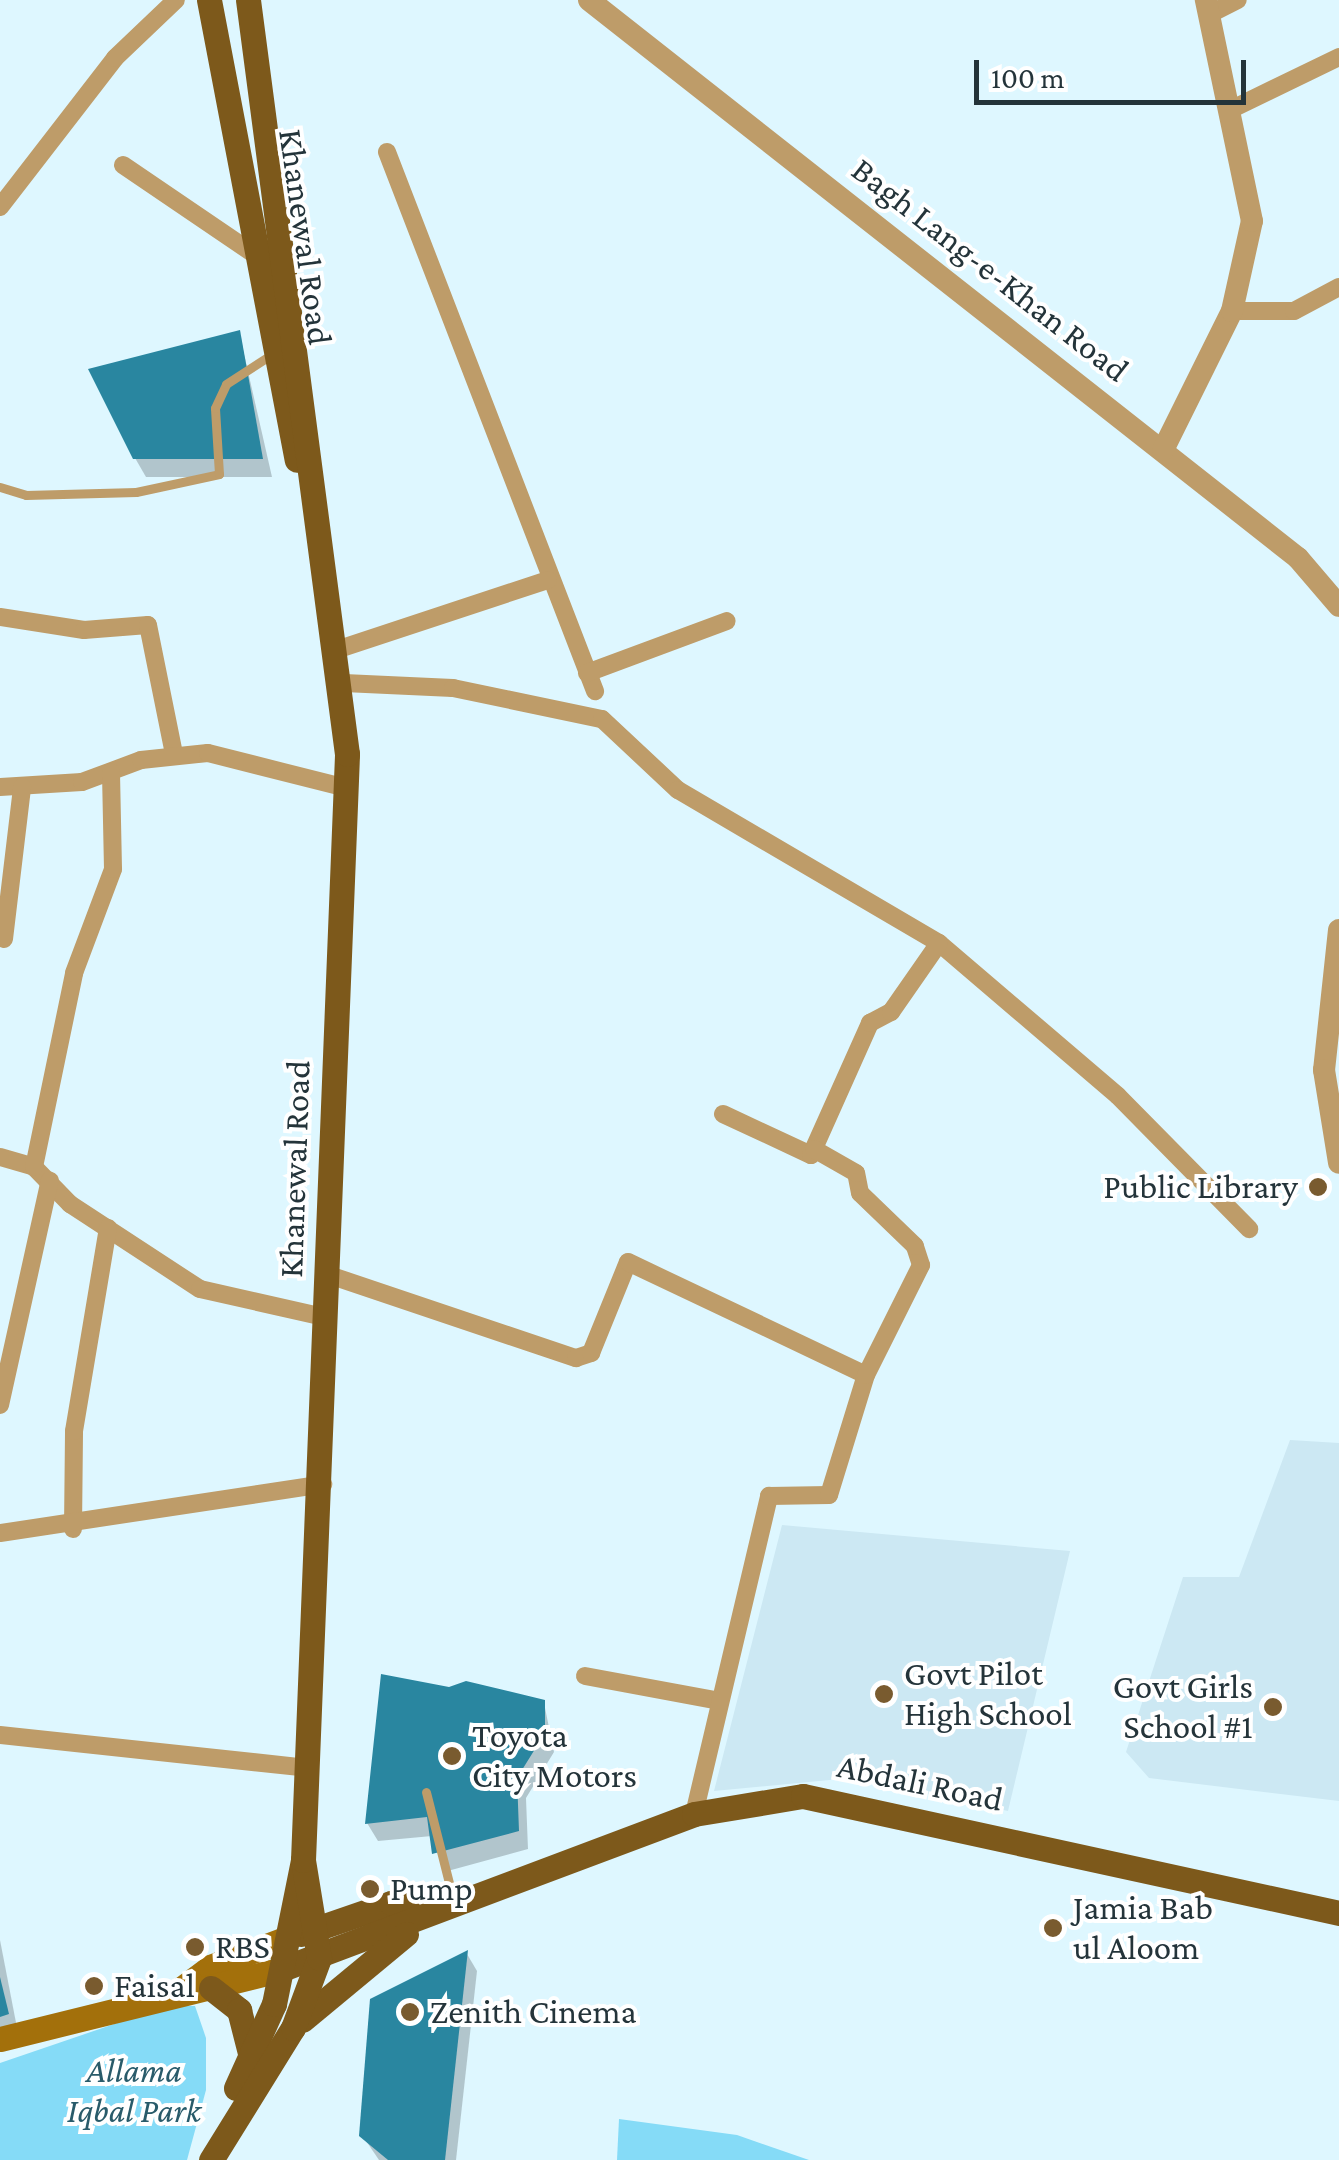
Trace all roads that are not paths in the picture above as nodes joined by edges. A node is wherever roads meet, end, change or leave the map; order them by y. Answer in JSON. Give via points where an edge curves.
{"nodes":[{"id":1,"x":176,"y":0,"type":"edge"},
{"id":2,"x":208,"y":0,"type":"edge"},
{"id":3,"x":236,"y":0,"type":"edge"},
{"id":4,"x":248,"y":0,"type":"edge"},
{"id":5,"x":264,"y":0,"type":"edge"},
{"id":6,"x":589,"y":0,"type":"edge"},
{"id":7,"x":1238,"y":0,"type":"edge"},
{"id":8,"x":1208,"y":7,"type":"edge"},
{"id":9,"x":1339,"y":57,"type":"edge"},
{"id":10,"x":1232,"y":109,"type":"junction"},
{"id":11,"x":387,"y":152,"type":"dead end"},
{"id":12,"x":122,"y":165,"type":"dead end"},
{"id":13,"x":0,"y":207,"type":"edge"},
{"id":14,"x":257,"y":256,"type":"junction"},
{"id":15,"x":284,"y":282,"type":"junction"},
{"id":16,"x":1339,"y":287,"type":"edge"},
{"id":17,"x":1232,"y":311,"type":"junction"},
{"id":18,"x":277,"y":351,"type":"junction"},
{"id":19,"x":1163,"y":450,"type":"junction"},
{"id":20,"x":314,"y":484,"type":"junction"},
{"id":21,"x":0,"y":487,"type":"edge"},
{"id":22,"x":316,"y":517,"type":"junction"},
{"id":23,"x":548,"y":580,"type":"junction"},
{"id":24,"x":1339,"y":606,"type":"edge"},
{"id":25,"x":0,"y":616,"type":"edge"},
{"id":26,"x":727,"y":621,"type":"dead end"},
{"id":27,"x":339,"y":649,"type":"junction"},
{"id":28,"x":344,"y":683,"type":"junction"},
{"id":29,"x":174,"y":754,"type":"junction"},
{"id":30,"x":111,"y":772,"type":"junction"},
{"id":31,"x":0,"y":787,"type":"edge"},
{"id":32,"x":22,"y":787,"type":"junction"},
{"id":33,"x":346,"y":788,"type":"junction"},
{"id":34,"x":1339,"y":930,"type":"edge"},
{"id":35,"x":4,"y":939,"type":"dead end"},
{"id":36,"x":939,"y":943,"type":"junction"},
{"id":37,"x":723,"y":1114,"type":"dead end"},
{"id":38,"x":814,"y":1149,"type":"junction"},
{"id":39,"x":0,"y":1157,"type":"edge"},
{"id":40,"x":1339,"y":1163,"type":"edge"},
{"id":41,"x":34,"y":1167,"type":"junction"},
{"id":42,"x":50,"y":1180,"type":"junction"},
{"id":43,"x":108,"y":1228,"type":"junction"},
{"id":44,"x":1249,"y":1229,"type":"dead end"},
{"id":45,"x":326,"y":1274,"type":"junction"},
{"id":46,"x":324,"y":1317,"type":"junction"},
{"id":47,"x":0,"y":1325,"type":"edge"},
{"id":48,"x":20,"y":1328,"type":"junction"},
{"id":49,"x":866,"y":1375,"type":"junction"},
{"id":50,"x":0,"y":1405,"type":"edge"},
{"id":51,"x":323,"y":1484,"type":"junction"},
{"id":52,"x":73,"y":1529,"type":"junction"},
{"id":53,"x":0,"y":1533,"type":"edge"},
{"id":54,"x":586,"y":1676,"type":"dead end"},
{"id":55,"x":714,"y":1700,"type":"junction"},
{"id":56,"x":0,"y":1734,"type":"edge"},
{"id":57,"x":307,"y":1768,"type":"junction"},
{"id":58,"x":426,"y":1792,"type":"dead end"},
{"id":59,"x":694,"y":1814,"type":"junction"},
{"id":60,"x":304,"y":1860,"type":"junction"},
{"id":61,"x":444,"y":1902,"type":"junction"},
{"id":62,"x":1339,"y":1913,"type":"edge"},
{"id":63,"x":316,"y":1928,"type":"junction"},
{"id":64,"x":285,"y":1939,"type":"junction"},
{"id":65,"x":319,"y":1958,"type":"junction"},
{"id":66,"x":282,"y":1969,"type":"junction"},
{"id":67,"x":212,"y":1988,"type":"junction"},
{"id":68,"x":180,"y":1990,"type":"junction"},
{"id":69,"x":293,"y":2028,"type":"junction"},
{"id":70,"x":0,"y":2038,"type":"edge"},
{"id":71,"x":251,"y":2057,"type":"junction"},
{"id":72,"x":234,"y":2107,"type":"junction"},
{"id":73,"x":194,"y":2160,"type":"edge"},
{"id":74,"x":212,"y":2160,"type":"edge"}],
"edges":[{"from":1,"to":13,"type":"street","via":[[115,58]]},
{"from":2,"to":14,"type":"main road"},
{"from":3,"to":15,"type":"main road","name":"Khanewal Road"},
{"from":4,"to":15,"type":"main road","name":"Khanewal Road"},
{"from":5,"to":20,"type":"main road","via":[[315,382]]},
{"from":6,"to":19,"type":"street","name":"Bagh Lang-e-Khan Road"},
{"from":7,"to":8,"type":"street"},
{"from":8,"to":10,"type":"street"},
{"from":9,"to":10,"type":"street"},
{"from":10,"to":17,"type":"street","via":[[1252,221]]},
{"from":11,"to":23,"type":"street"},
{"from":12,"to":14,"type":"street"},
{"from":14,"to":18,"type":"main road"},
{"from":15,"to":20,"type":"main road","name":"Khanewal Road"},
{"from":16,"to":17,"type":"street","via":[[1294,311]]},
{"from":17,"to":19,"type":"street"},
{"from":18,"to":21,"type":"lane","via":[[226,384],[215,408],[218,474],[136,492],[26,496]]},
{"from":18,"to":22,"type":"main road"},
{"from":19,"to":24,"type":"street","name":"Bagh Lang-e-Khan Road","via":[[1298,558]]},
{"from":20,"to":22,"type":"main road","name":"Khanewal Road"},
{"from":22,"to":27,"type":"main road","name":"Khanewal Road"},
{"from":23,"to":26,"type":"street","via":[[591,682]]},
{"from":23,"to":27,"type":"street"},
{"from":25,"to":29,"type":"street","via":[[84,630],[148,625]]},
{"from":27,"to":28,"type":"main road","name":"Khanewal Road"},
{"from":28,"to":33,"type":"main road","name":"Khanewal Road"},
{"from":28,"to":36,"type":"street","via":[[454,688],[602,719],[678,790]]},
{"from":29,"to":30,"type":"street"},
{"from":29,"to":33,"type":"street","via":[[208,753]]},
{"from":30,"to":32,"type":"street"},
{"from":30,"to":41,"type":"street","via":[[113,870],[74,972]]},
{"from":31,"to":32,"type":"street"},
{"from":32,"to":35,"type":"street"},
{"from":33,"to":45,"type":"main road","name":"Khanewal Road"},
{"from":34,"to":40,"type":"street","via":[[1324,1070]]},
{"from":36,"to":38,"type":"street","via":[[891,1012],[870,1024]]},
{"from":36,"to":44,"type":"street","via":[[1118,1096]]},
{"from":37,"to":38,"type":"street","via":[[807,1157]]},
{"from":38,"to":49,"type":"street","via":[[856,1173],[860,1193],[920,1255]]},
{"from":39,"to":41,"type":"street"},
{"from":41,"to":42,"type":"street"},
{"from":42,"to":43,"type":"street"},
{"from":42,"to":48,"type":"street"},
{"from":43,"to":46,"type":"street","via":[[213,1295]]},
{"from":43,"to":52,"type":"street","via":[[71,1451]]},
{"from":45,"to":46,"type":"main road","name":"Khanewal Road"},
{"from":45,"to":49,"type":"street","via":[[441,1320],[576,1358],[591,1353],[628,1262]]},
{"from":46,"to":51,"type":"main road","name":"Khanewal Road"},
{"from":47,"to":48,"type":"street"},
{"from":48,"to":50,"type":"street"},
{"from":49,"to":55,"type":"street","via":[[830,1495],[769,1496]]},
{"from":51,"to":52,"type":"street","via":[[203,1497]]},
{"from":51,"to":57,"type":"main road","name":"Khanewal Road"},
{"from":52,"to":53,"type":"street"},
{"from":54,"to":55,"type":"street"},
{"from":55,"to":59,"type":"street"},
{"from":56,"to":57,"type":"street"},
{"from":57,"to":60,"type":"main road","name":"Khanewal Road"},
{"from":58,"to":61,"type":"lane"},
{"from":59,"to":61,"type":"main road","name":"Abdali Road"},
{"from":59,"to":62,"type":"main road","name":"Abdali Road","via":[[836,1797]]},
{"from":60,"to":63,"type":"main road","name":"Khanewal Road"},
{"from":60,"to":64,"type":"main road","name":"Khanewal Road"},
{"from":61,"to":63,"type":"main road","name":"Abdali Road","via":[[390,1903]]},
{"from":61,"to":65,"type":"main road","name":"Abdali Road"},
{"from":61,"to":69,"type":"main road"},
{"from":63,"to":64,"type":"main road","name":"Abdali Road"},
{"from":63,"to":65,"type":"main road","name":"Khanewal Road"},
{"from":64,"to":66,"type":"main road","name":"Khanewal Road"},
{"from":64,"to":68,"type":"main road","name":"Abdali Road"},
{"from":65,"to":66,"type":"main road","name":"Abdali Road"},
{"from":65,"to":69,"type":"main road"},
{"from":66,"to":67,"type":"main road","name":"Abdali Road"},
{"from":66,"to":71,"type":"main road","name":"Khanewal Road"},
{"from":67,"to":68,"type":"main road","name":"Abdali Road"},
{"from":67,"to":71,"type":"main road","via":[[239,2010]]},
{"from":68,"to":70,"type":"main road","name":"Abdali Road"},
{"from":69,"to":72,"type":"main road"},
{"from":71,"to":72,"type":"main road","name":"Khanewal Road"},
{"from":72,"to":73,"type":"main road"},
{"from":72,"to":74,"type":"main road"}]}
